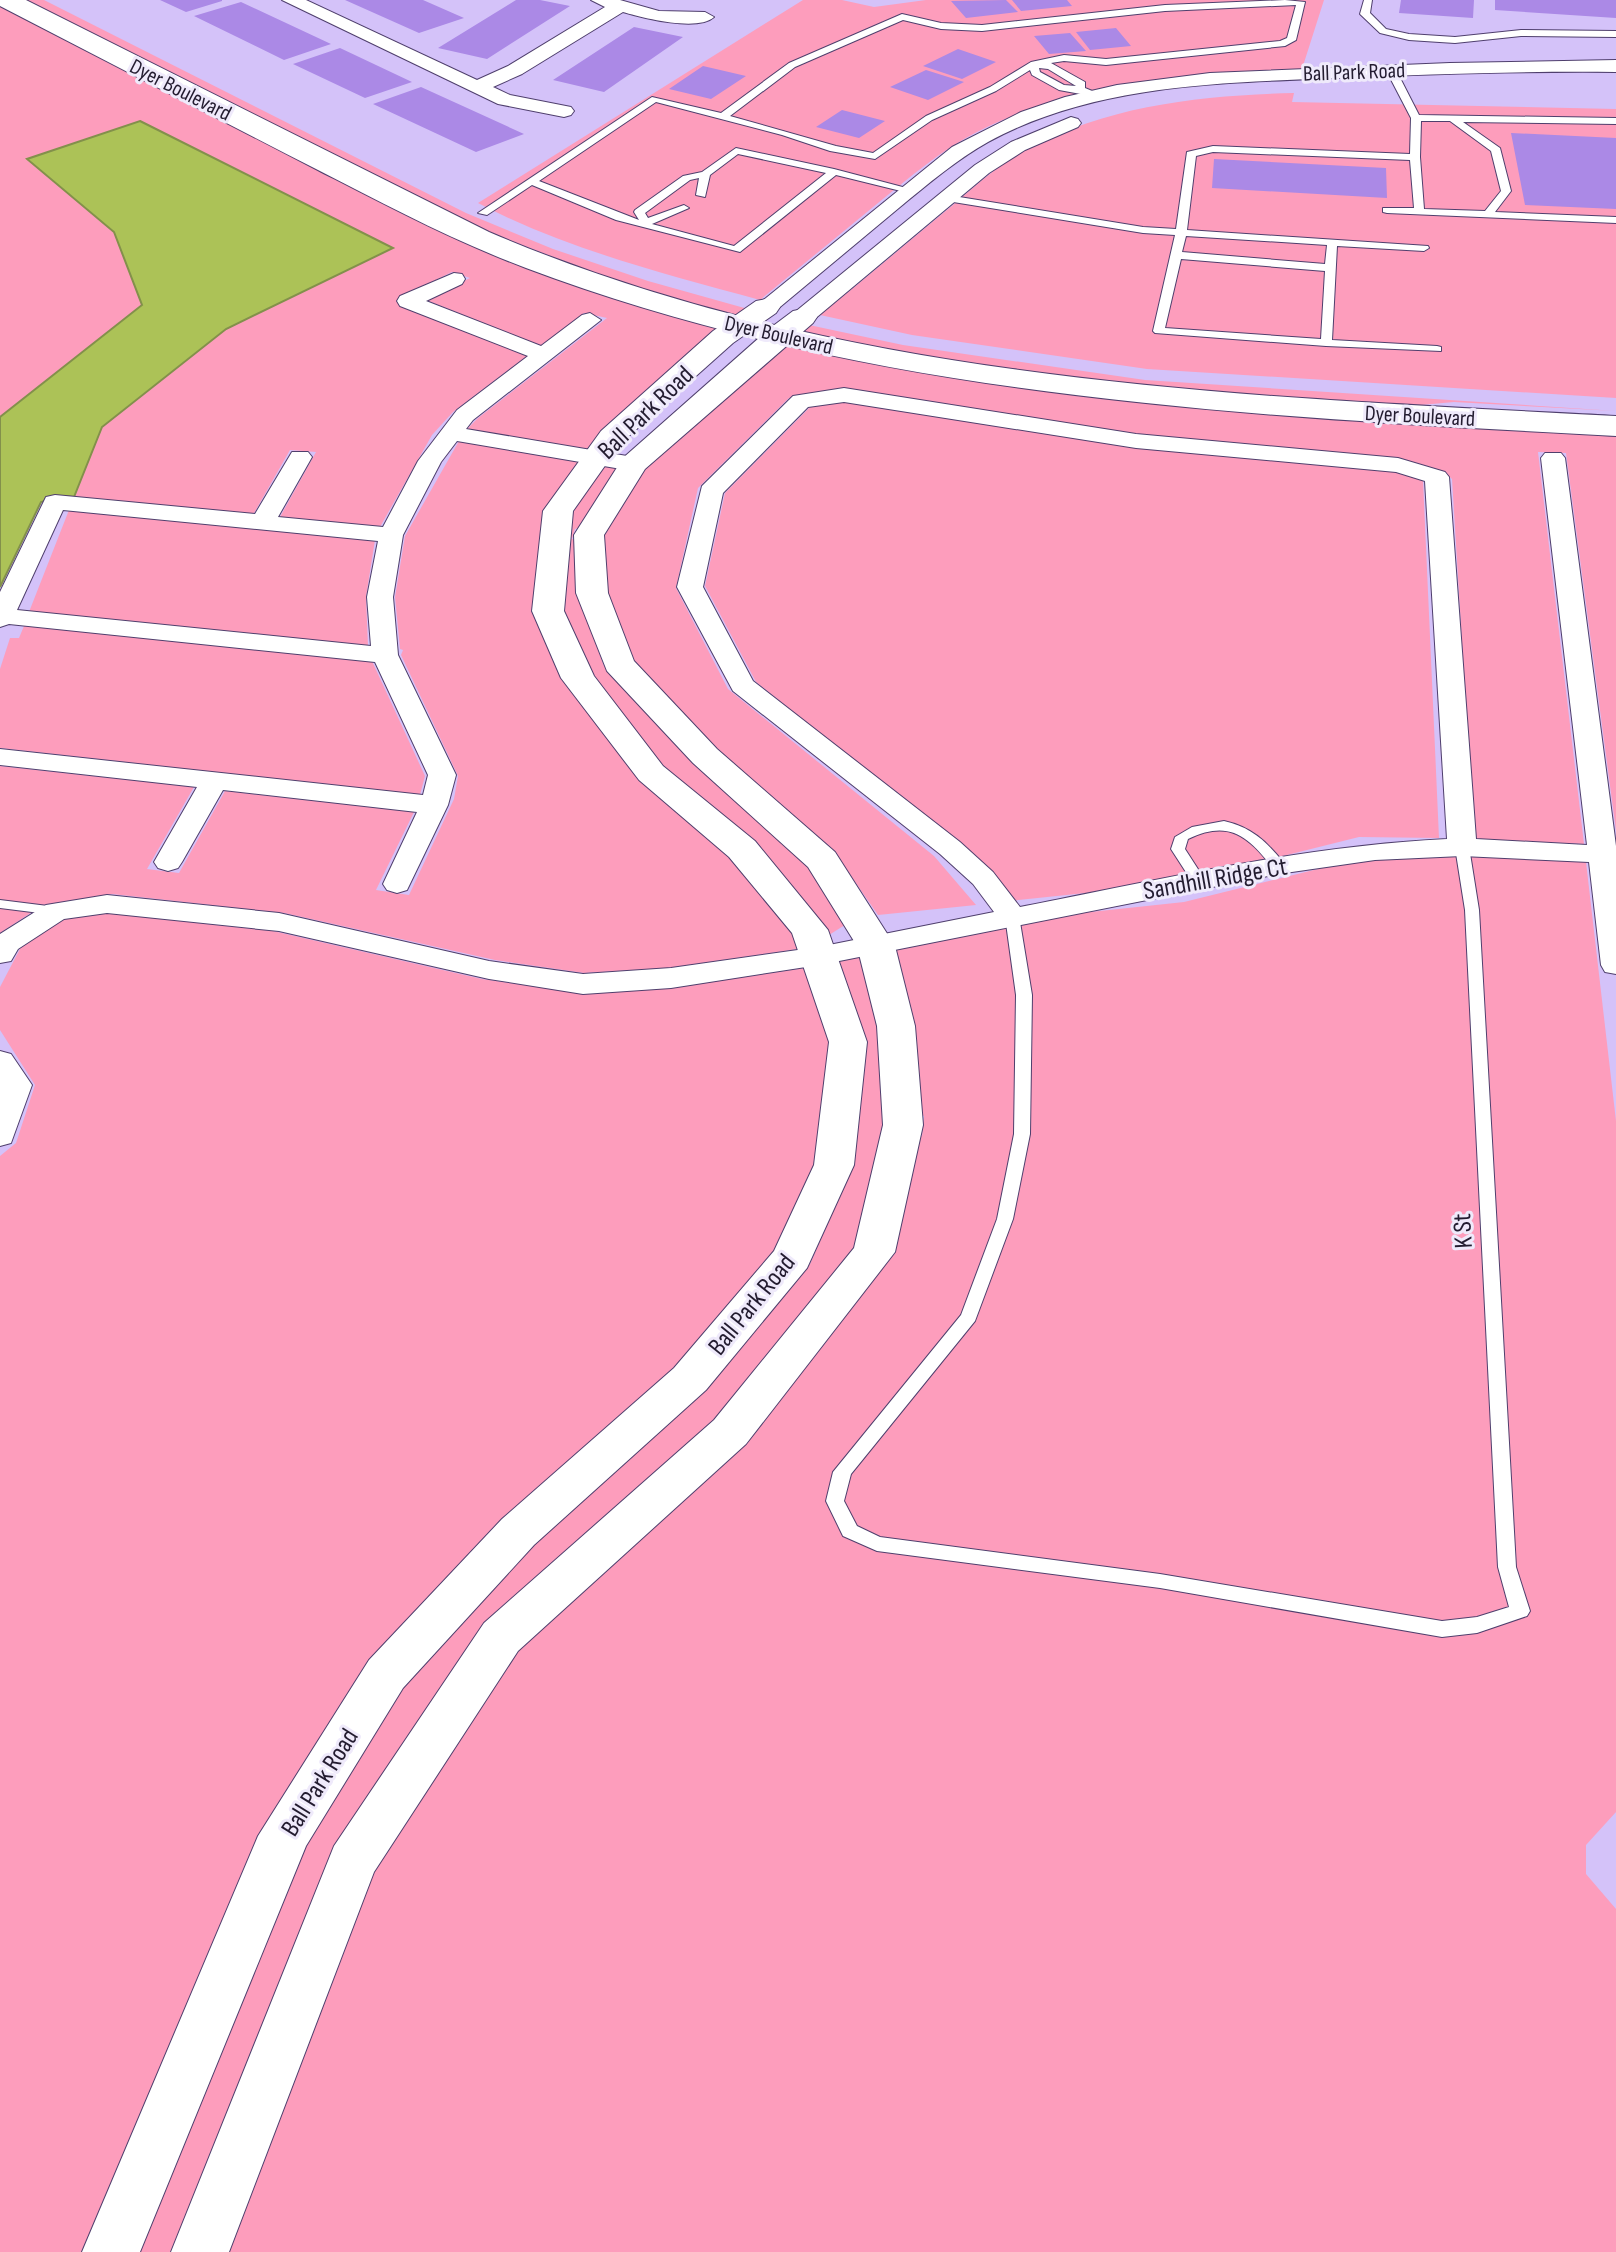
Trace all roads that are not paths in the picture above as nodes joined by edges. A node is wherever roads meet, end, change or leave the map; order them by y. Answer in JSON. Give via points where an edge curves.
{"nodes":[{"id":1,"x":7,"y":0,"type":"edge"},
{"id":2,"x":57,"y":0,"type":"edge"},
{"id":3,"x":291,"y":0,"type":"edge"},
{"id":4,"x":1368,"y":0,"type":"edge"},
{"id":5,"x":609,"y":4,"type":"edge"},
{"id":6,"x":705,"y":17,"type":"dead end"},
{"id":7,"x":1616,"y":34,"type":"edge"},
{"id":8,"x":1034,"y":64,"type":"junction"},
{"id":9,"x":1616,"y":66,"type":"edge"},
{"id":10,"x":1396,"y":78,"type":"junction"},
{"id":11,"x":1616,"y":81,"type":"edge"},
{"id":12,"x":477,"y":87,"type":"junction"},
{"id":13,"x":1087,"y":92,"type":"junction"},
{"id":14,"x":1116,"y":109,"type":"junction"},
{"id":15,"x":564,"y":111,"type":"dead end"},
{"id":16,"x":723,"y":116,"type":"junction"},
{"id":17,"x":1416,"y":118,"type":"junction"},
{"id":18,"x":1451,"y":119,"type":"junction"},
{"id":19,"x":1616,"y":121,"type":"edge"},
{"id":20,"x":875,"y":156,"type":"junction"},
{"id":21,"x":1415,"y":157,"type":"junction"},
{"id":22,"x":834,"y":172,"type":"junction"},
{"id":23,"x":705,"y":174,"type":"junction"},
{"id":24,"x":848,"y":175,"type":"junction"},
{"id":25,"x":533,"y":182,"type":"junction"},
{"id":26,"x":909,"y":190,"type":"junction"},
{"id":27,"x":693,"y":193,"type":"dead end"},
{"id":28,"x":947,"y":198,"type":"junction"},
{"id":29,"x":677,"y":206,"type":"dead end"},
{"id":30,"x":1387,"y":210,"type":"dead end"},
{"id":31,"x":1419,"y":211,"type":"junction"},
{"id":32,"x":483,"y":213,"type":"junction"},
{"id":33,"x":1488,"y":214,"type":"junction"},
{"id":34,"x":642,"y":219,"type":"junction"},
{"id":35,"x":1616,"y":220,"type":"edge"},
{"id":36,"x":1181,"y":233,"type":"junction"},
{"id":37,"x":1332,"y":242,"type":"junction"},
{"id":38,"x":1424,"y":248,"type":"dead end"},
{"id":39,"x":1176,"y":255,"type":"junction"},
{"id":40,"x":1331,"y":268,"type":"junction"},
{"id":41,"x":454,"y":279,"type":"dead end"},
{"id":42,"x":590,"y":320,"type":"dead end"},
{"id":43,"x":783,"y":320,"type":"junction"},
{"id":44,"x":740,"y":326,"type":"junction"},
{"id":45,"x":1326,"y":343,"type":"junction"},
{"id":46,"x":1437,"y":349,"type":"dead end"},
{"id":47,"x":544,"y":355,"type":"junction"},
{"id":48,"x":1616,"y":403,"type":"edge"},
{"id":49,"x":1391,"y":414,"type":"junction"},
{"id":50,"x":1616,"y":416,"type":"edge"},
{"id":51,"x":1616,"y":426,"type":"edge"},
{"id":52,"x":450,"y":433,"type":"junction"},
{"id":53,"x":300,"y":457,"type":"dead end"},
{"id":54,"x":596,"y":458,"type":"junction"},
{"id":55,"x":1553,"y":458,"type":"dead end"},
{"id":56,"x":633,"y":464,"type":"junction"},
{"id":57,"x":262,"y":523,"type":"junction"},
{"id":58,"x":391,"y":535,"type":"junction"},
{"id":59,"x":0,"y":618,"type":"edge"},
{"id":60,"x":385,"y":655,"type":"junction"},
{"id":61,"x":0,"y":757,"type":"edge"},
{"id":62,"x":214,"y":781,"type":"junction"},
{"id":63,"x":434,"y":805,"type":"junction"},
{"id":64,"x":1462,"y":847,"type":"junction"},
{"id":65,"x":1609,"y":855,"type":"edge"},
{"id":66,"x":168,"y":862,"type":"dead end"},
{"id":67,"x":1278,"y":865,"type":"junction"},
{"id":68,"x":1198,"y":880,"type":"junction"},
{"id":69,"x":397,"y":884,"type":"dead end"},
{"id":70,"x":0,"y":904,"type":"edge"},
{"id":71,"x":1612,"y":906,"type":"edge"},
{"id":72,"x":56,"y":911,"type":"junction"},
{"id":73,"x":1012,"y":916,"type":"junction"},
{"id":74,"x":876,"y":946,"type":"junction"},
{"id":75,"x":0,"y":954,"type":"edge"},
{"id":76,"x":819,"y":956,"type":"junction"},
{"id":77,"x":1616,"y":965,"type":"edge"},
{"id":78,"x":0,"y":1061,"type":"edge"},
{"id":79,"x":0,"y":1135,"type":"edge"},
{"id":80,"x":111,"y":2252,"type":"edge"},
{"id":81,"x":200,"y":2252,"type":"edge"}],
"edges":[{"from":1,"to":44,"type":"main road","name":"Dyer Boulevard","via":[[438,220],[537,262]]},
{"from":2,"to":32,"type":"main road","name":"Dyer Boulevard"},
{"from":3,"to":12,"type":"street"},
{"from":4,"to":7,"type":"lane","via":[[1365,14],[1383,31],[1409,37]]},
{"from":5,"to":6,"type":"street","via":[[658,16]]},
{"from":5,"to":12,"type":"street","via":[[515,70]]},
{"from":8,"to":13,"type":"lane","via":[[1035,73],[1062,88]]},
{"from":8,"to":16,"type":"lane","via":[[1282,44],[1291,40],[1301,2],[1165,8],[982,28],[902,17],[792,65]]},
{"from":8,"to":20,"type":"lane","via":[[929,118]]},
{"from":9,"to":10,"type":"street","name":"Ball Park Road","via":[[1487,65]]},
{"from":10,"to":11,"type":"street","name":"Ball Park Road"},
{"from":10,"to":13,"type":"street","name":"Ball Park Road","via":[[1209,77]]},
{"from":10,"to":14,"type":"street","name":"Ball Park Road","via":[[1219,93]]},
{"from":10,"to":17,"type":"lane"},
{"from":12,"to":15,"type":"street","via":[[517,104]]},
{"from":13,"to":14,"type":"street"},
{"from":13,"to":26,"type":"street","name":"Ball Park Road","via":[[984,136]]},
{"from":14,"to":28,"type":"street","name":"Ball Park Road","via":[[1018,146]]},
{"from":16,"to":20,"type":"lane"},
{"from":16,"to":25,"type":"lane","via":[[655,99]]},
{"from":17,"to":18,"type":"lane"},
{"from":17,"to":21,"type":"lane"},
{"from":18,"to":19,"type":"lane"},
{"from":18,"to":33,"type":"lane","via":[[1496,150],[1506,191]]},
{"from":20,"to":24,"type":"lane"},
{"from":21,"to":31,"type":"lane"},
{"from":21,"to":36,"type":"lane","via":[[1213,149],[1191,154]]},
{"from":22,"to":23,"type":"lane","via":[[736,151]]},
{"from":22,"to":24,"type":"lane"},
{"from":22,"to":34,"type":"lane","via":[[736,250]]},
{"from":23,"to":27,"type":"lane"},
{"from":23,"to":34,"type":"lane","via":[[687,178]]},
{"from":24,"to":26,"type":"lane"},
{"from":25,"to":32,"type":"lane"},
{"from":25,"to":34,"type":"lane"},
{"from":26,"to":28,"type":"street"},
{"from":26,"to":43,"type":"street","name":"Ball Park Road"},
{"from":28,"to":36,"type":"lane"},
{"from":28,"to":43,"type":"street","name":"Ball Park Road"},
{"from":29,"to":34,"type":"lane"},
{"from":30,"to":31,"type":"lane"},
{"from":31,"to":33,"type":"lane"},
{"from":32,"to":43,"type":"main road","name":"Dyer Boulevard"},
{"from":33,"to":35,"type":"lane"},
{"from":36,"to":37,"type":"lane"},
{"from":36,"to":39,"type":"lane"},
{"from":37,"to":38,"type":"lane"},
{"from":37,"to":40,"type":"lane"},
{"from":39,"to":40,"type":"lane"},
{"from":39,"to":45,"type":"lane","via":[[1159,331]]},
{"from":40,"to":45,"type":"lane"},
{"from":41,"to":47,"type":"street","via":[[408,301]]},
{"from":42,"to":47,"type":"street"},
{"from":43,"to":44,"type":"main road","name":"Dyer Boulevard"},
{"from":43,"to":48,"type":"main road","name":"Dyer Boulevard","via":[[1145,374]]},
{"from":43,"to":49,"type":"main road","name":"Dyer Boulevard","via":[[920,366],[1157,397]]},
{"from":43,"to":56,"type":"street","name":"Ball Park Road"},
{"from":44,"to":54,"type":"street","name":"Ball Park Road","via":[[611,437]]},
{"from":45,"to":46,"type":"lane"},
{"from":47,"to":52,"type":"street","via":[[465,415]]},
{"from":49,"to":50,"type":"main road","via":[[1455,408]]},
{"from":49,"to":51,"type":"main road","name":"Dyer Boulevard"},
{"from":52,"to":54,"type":"street"},
{"from":52,"to":58,"type":"street"},
{"from":53,"to":57,"type":"street"},
{"from":54,"to":56,"type":"street"},
{"from":54,"to":76,"type":"street","name":"Ball Park Road","via":[[558,511],[548,611],[572,665],[651,773],[742,849],[810,930]]},
{"from":55,"to":65,"type":"street"},
{"from":56,"to":74,"type":"street","name":"Ball Park Road","via":[[589,535],[592,593],[619,664],[705,756],[822,860]]},
{"from":57,"to":58,"type":"street"},
{"from":57,"to":59,"type":"street","via":[[55,502]]},
{"from":58,"to":60,"type":"street","via":[[380,597]]},
{"from":59,"to":60,"type":"street"},
{"from":60,"to":63,"type":"street","via":[[442,775]]},
{"from":61,"to":62,"type":"street"},
{"from":62,"to":63,"type":"street"},
{"from":62,"to":66,"type":"street"},
{"from":63,"to":69,"type":"street"},
{"from":64,"to":65,"type":"street","name":"Sandhill Ridge Ct"},
{"from":64,"to":67,"type":"street","name":"Sandhill Ridge Ct","via":[[1375,851]]},
{"from":64,"to":73,"type":"street","via":[[1437,477],[1398,465],[1136,441],[844,395],[801,401],[711,491],[690,587],[742,685],[950,848],[983,878]]},
{"from":64,"to":73,"type":"lane","name":"K St","via":[[1472,910],[1507,1567],[1520,1611],[1477,1625],[1442,1629],[1160,1581],[877,1544],[850,1531],[835,1501],[842,1472],[969,1317],[1005,1219],[1022,1134],[1024,995]]},
{"from":65,"to":71,"type":"street"},
{"from":67,"to":68,"type":"street","name":"Sandhill Ridge Ct"},
{"from":67,"to":68,"type":"lane","via":[[1260,841],[1241,828],[1196,828],[1182,837],[1178,849]]},
{"from":68,"to":73,"type":"street","name":"Sandhill Ridge Ct"},
{"from":70,"to":72,"type":"lane"},
{"from":71,"to":77,"type":"street"},
{"from":72,"to":75,"type":"street","via":[[6,943]]},
{"from":72,"to":76,"type":"street","name":"Sandhill Ridge Ct","via":[[107,904],[279,922],[489,970],[583,984],[671,978]]},
{"from":73,"to":74,"type":"street","name":"Sandhill Ridge Ct"},
{"from":74,"to":76,"type":"street","name":"Sandhill Ridge Ct"},
{"from":74,"to":81,"type":"street","name":"Ball Park Road","via":[[896,1026],[903,1125],[874,1252],[730,1432],[501,1637],[352,1862]]},
{"from":76,"to":80,"type":"street","name":"Ball Park Road","via":[[848,1042],[834,1165],[792,1258],[690,1379],[518,1532],[386,1674],[284,1836]]},
{"from":78,"to":79,"type":"street","via":[[16,1085]]}]}
